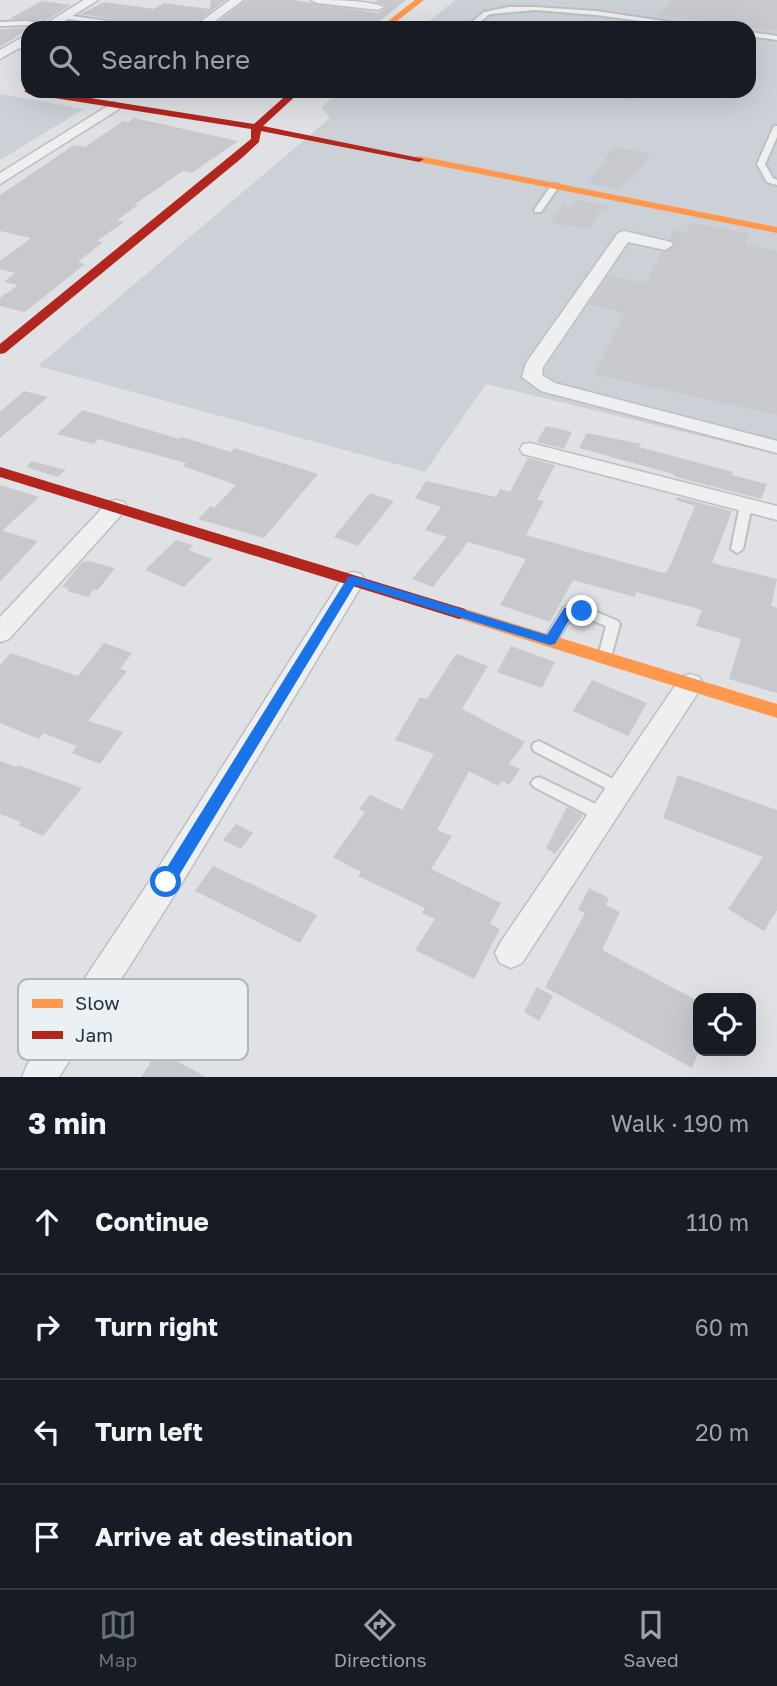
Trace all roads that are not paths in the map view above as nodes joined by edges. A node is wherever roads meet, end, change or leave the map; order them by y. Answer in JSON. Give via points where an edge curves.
{"nodes":[{"id":1,"x":92,"y":0,"type":"edge"},
{"id":2,"x":237,"y":0,"type":"edge"},
{"id":3,"x":317,"y":0,"type":"edge"},
{"id":4,"x":421,"y":0,"type":"edge"},
{"id":5,"x":378,"y":7,"type":"dead end"},
{"id":6,"x":25,"y":12,"type":"dead end"},
{"id":7,"x":40,"y":21,"type":"edge"},
{"id":8,"x":59,"y":21,"type":"edge"},
{"id":9,"x":208,"y":21,"type":"edge"},
{"id":10,"x":392,"y":21,"type":"edge"},
{"id":11,"x":476,"y":21,"type":"edge"},
{"id":12,"x":656,"y":21,"type":"edge"},
{"id":13,"x":21,"y":23,"type":"edge"},
{"id":14,"x":0,"y":24,"type":"edge"},
{"id":15,"x":756,"y":35,"type":"edge"},
{"id":16,"x":777,"y":38,"type":"edge"},
{"id":17,"x":21,"y":47,"type":"edge"},
{"id":18,"x":0,"y":55,"type":"edge"},
{"id":19,"x":9,"y":88,"type":"dead end"},
{"id":20,"x":21,"y":90,"type":"edge"},
{"id":21,"x":70,"y":98,"type":"edge"},
{"id":22,"x":288,"y":98,"type":"edge"},
{"id":23,"x":112,"y":99,"type":"edge"},
{"id":24,"x":256,"y":127,"type":"junction"},
{"id":25,"x":777,"y":128,"type":"edge"},
{"id":26,"x":0,"y":180,"type":"edge"},
{"id":27,"x":777,"y":183,"type":"edge"},
{"id":28,"x":556,"y":185,"type":"junction"},
{"id":29,"x":538,"y":210,"type":"dead end"},
{"id":30,"x":777,"y":230,"type":"edge"},
{"id":31,"x":666,"y":245,"type":"dead end"},
{"id":32,"x":0,"y":350,"type":"edge"},
{"id":33,"x":777,"y":447,"type":"edge"},
{"id":34,"x":530,"y":449,"type":"dead end"},
{"id":35,"x":0,"y":472,"type":"edge"},
{"id":36,"x":746,"y":505,"type":"junction"},
{"id":37,"x":116,"y":507,"type":"junction"},
{"id":38,"x":777,"y":513,"type":"edge"},
{"id":39,"x":737,"y":549,"type":"dead end"},
{"id":40,"x":353,"y":580,"type":"junction"},
{"id":41,"x":0,"y":633,"type":"edge"},
{"id":42,"x":550,"y":641,"type":"junction"},
{"id":43,"x":605,"y":657,"type":"junction"},
{"id":44,"x":690,"y":684,"type":"junction"},
{"id":45,"x":777,"y":710,"type":"edge"},
{"id":46,"x":539,"y":747,"type":"dead end"},
{"id":47,"x":539,"y":783,"type":"dead end"},
{"id":48,"x":620,"y":789,"type":"junction"},
{"id":49,"x":603,"y":815,"type":"junction"},
{"id":50,"x":511,"y":953,"type":"dead end"},
{"id":51,"x":103,"y":979,"type":"edge"},
{"id":52,"x":50,"y":1060,"type":"edge"},
{"id":53,"x":39,"y":1077,"type":"edge"}],
"edges":[{"from":1,"to":8,"type":"street"},
{"from":2,"to":9,"type":"street"},
{"from":3,"to":5,"type":"street"},
{"from":4,"to":10,"type":"street"},
{"from":6,"to":7,"type":"lane"},
{"from":11,"to":12,"type":"lane","via":[[487,12],[534,8]]},
{"from":13,"to":14,"type":"lane"},
{"from":15,"to":16,"type":"lane"},
{"from":17,"to":18,"type":"street"},
{"from":19,"to":20,"type":"street"},
{"from":21,"to":23,"type":"street"},
{"from":22,"to":24,"type":"street"},
{"from":23,"to":24,"type":"street"},
{"from":23,"to":26,"type":"street"},
{"from":24,"to":28,"type":"street"},
{"from":24,"to":32,"type":"street","via":[[256,140],[239,155]]},
{"from":25,"to":27,"type":"lane","via":[[761,164]]},
{"from":28,"to":29,"type":"lane"},
{"from":28,"to":30,"type":"street"},
{"from":31,"to":33,"type":"street","via":[[624,236],[533,367],[532,376],[548,387]]},
{"from":34,"to":36,"type":"street"},
{"from":35,"to":37,"type":"street"},
{"from":36,"to":38,"type":"street"},
{"from":36,"to":39,"type":"lane"},
{"from":37,"to":40,"type":"street"},
{"from":37,"to":41,"type":"street"},
{"from":40,"to":42,"type":"street"},
{"from":40,"to":51,"type":"street"},
{"from":42,"to":43,"type":"street"},
{"from":42,"to":43,"type":"lane","via":[[568,611],[582,611],[613,624]]},
{"from":43,"to":44,"type":"street"},
{"from":44,"to":45,"type":"street"},
{"from":44,"to":48,"type":"street"},
{"from":46,"to":48,"type":"lane"},
{"from":47,"to":49,"type":"lane"},
{"from":48,"to":49,"type":"street"},
{"from":49,"to":50,"type":"street"},
{"from":52,"to":53,"type":"street"}]}
